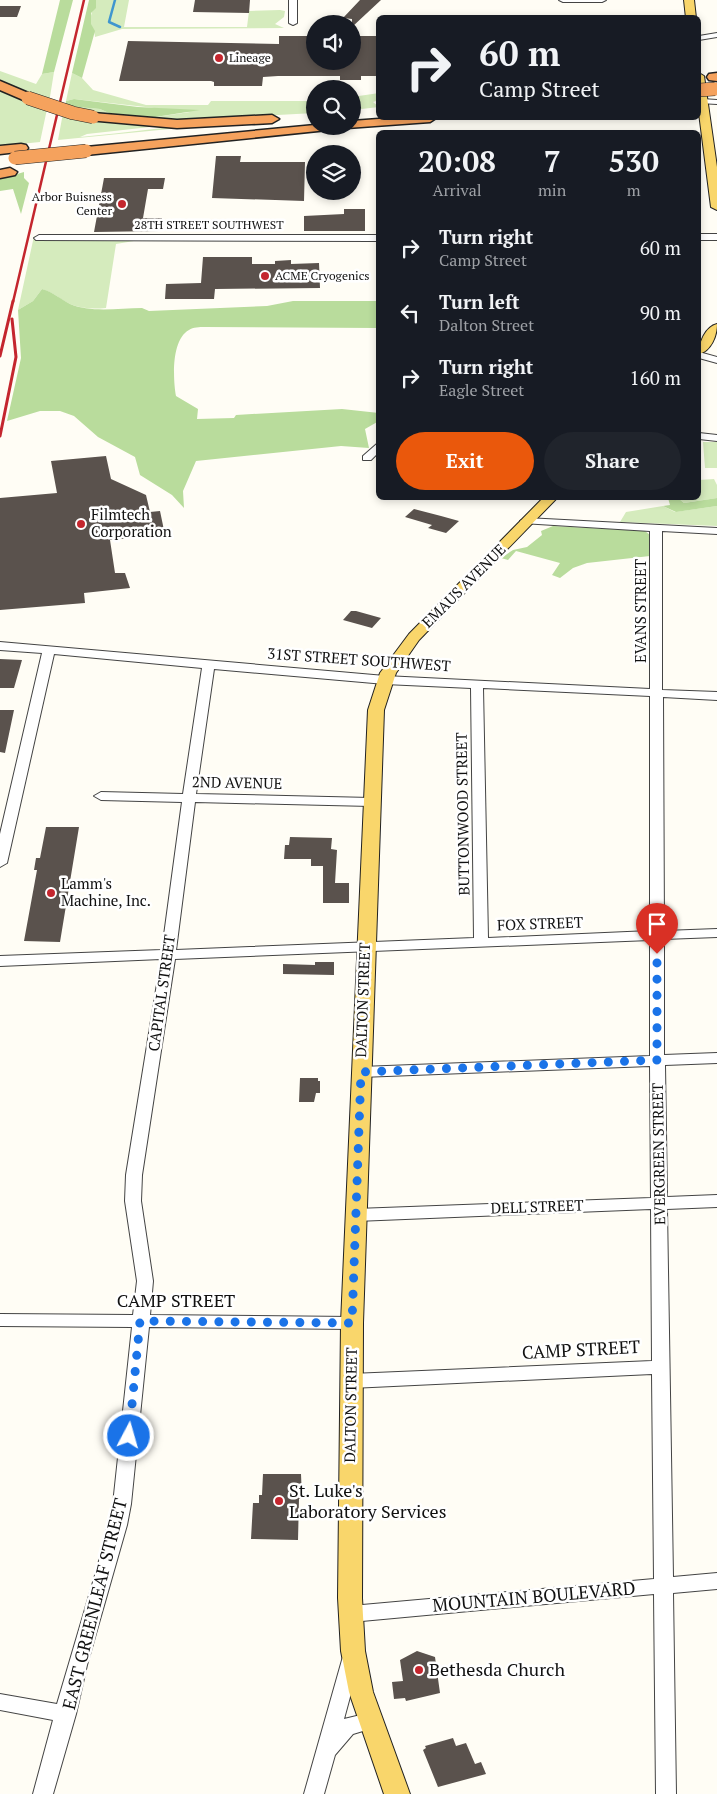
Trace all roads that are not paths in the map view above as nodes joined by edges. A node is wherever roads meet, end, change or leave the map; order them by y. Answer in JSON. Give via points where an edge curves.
{"nodes":[{"id":1,"x":293,"y":0,"type":"edge"},
{"id":2,"x":563,"y":0,"type":"edge"},
{"id":3,"x":602,"y":0,"type":"edge"},
{"id":4,"x":689,"y":0,"type":"edge"},
{"id":5,"x":691,"y":15,"type":"edge"},
{"id":6,"x":293,"y":23,"type":"dead end"},
{"id":7,"x":717,"y":35,"type":"edge"},
{"id":8,"x":701,"y":38,"type":"edge"},
{"id":9,"x":715,"y":82,"type":"edge"},
{"id":10,"x":0,"y":85,"type":"edge"},
{"id":11,"x":701,"y":86,"type":"edge"},
{"id":12,"x":701,"y":88,"type":"edge"},
{"id":13,"x":701,"y":94,"type":"edge"},
{"id":14,"x":717,"y":102,"type":"edge"},
{"id":15,"x":376,"y":113,"type":"edge"},
{"id":16,"x":361,"y":114,"type":"edge"},
{"id":17,"x":306,"y":118,"type":"edge"},
{"id":18,"x":306,"y":119,"type":"edge"},
{"id":19,"x":408,"y":120,"type":"edge"},
{"id":20,"x":361,"y":124,"type":"edge"},
{"id":21,"x":306,"y":130,"type":"edge"},
{"id":22,"x":712,"y":140,"type":"edge"},
{"id":23,"x":85,"y":151,"type":"junction"},
{"id":24,"x":7,"y":160,"type":"edge"},
{"id":25,"x":715,"y":175,"type":"edge"},
{"id":26,"x":717,"y":207,"type":"edge"},
{"id":27,"x":39,"y":238,"type":"dead end"},
{"id":28,"x":376,"y":238,"type":"edge"},
{"id":29,"x":701,"y":238,"type":"edge"},
{"id":30,"x":717,"y":238,"type":"edge"},
{"id":31,"x":717,"y":328,"type":"edge"},
{"id":32,"x":701,"y":348,"type":"edge"},
{"id":33,"x":701,"y":356,"type":"edge"},
{"id":34,"x":717,"y":360,"type":"edge"},
{"id":35,"x":701,"y":436,"type":"edge"},
{"id":36,"x":717,"y":438,"type":"edge"},
{"id":37,"x":376,"y":448,"type":"edge"},
{"id":38,"x":367,"y":458,"type":"dead end"},
{"id":39,"x":548,"y":500,"type":"edge"},
{"id":40,"x":526,"y":521,"type":"junction"},
{"id":41,"x":656,"y":528,"type":"junction"},
{"id":42,"x":717,"y":531,"type":"edge"},
{"id":43,"x":0,"y":646,"type":"edge"},
{"id":44,"x":49,"y":650,"type":"junction"},
{"id":45,"x":209,"y":664,"type":"junction"},
{"id":46,"x":385,"y":680,"type":"junction"},
{"id":47,"x":477,"y":685,"type":"junction"},
{"id":48,"x":657,"y":693,"type":"junction"},
{"id":49,"x":717,"y":696,"type":"edge"},
{"id":50,"x":101,"y":796,"type":"dead end"},
{"id":51,"x":188,"y":798,"type":"junction"},
{"id":52,"x":371,"y":802,"type":"junction"},
{"id":53,"x":0,"y":863,"type":"edge"},
{"id":54,"x":717,"y":933,"type":"edge"},
{"id":55,"x":657,"y":935,"type":"junction"},
{"id":56,"x":481,"y":942,"type":"junction"},
{"id":57,"x":365,"y":947,"type":"junction"},
{"id":58,"x":168,"y":954,"type":"junction"},
{"id":59,"x":0,"y":961,"type":"edge"},
{"id":60,"x":717,"y":1058,"type":"edge"},
{"id":61,"x":657,"y":1060,"type":"junction"},
{"id":62,"x":361,"y":1072,"type":"junction"},
{"id":63,"x":717,"y":1201,"type":"edge"},
{"id":64,"x":660,"y":1202,"type":"junction"},
{"id":65,"x":356,"y":1215,"type":"junction"},
{"id":66,"x":0,"y":1320,"type":"edge"},
{"id":67,"x":140,"y":1321,"type":"junction"},
{"id":68,"x":352,"y":1323,"type":"junction"},
{"id":69,"x":662,"y":1366,"type":"junction"},
{"id":70,"x":351,"y":1382,"type":"junction"},
{"id":71,"x":717,"y":1581,"type":"edge"},
{"id":72,"x":664,"y":1585,"type":"junction"},
{"id":73,"x":351,"y":1614,"type":"junction"},
{"id":74,"x":353,"y":1651,"type":"junction"},
{"id":75,"x":0,"y":1702,"type":"edge"},
{"id":76,"x":66,"y":1714,"type":"junction"},
{"id":77,"x":369,"y":1721,"type":"junction"},
{"id":78,"x":321,"y":1764,"type":"junction"},
{"id":79,"x":43,"y":1794,"type":"edge"},
{"id":80,"x":314,"y":1794,"type":"edge"},
{"id":81,"x":397,"y":1794,"type":"edge"},
{"id":82,"x":666,"y":1794,"type":"edge"}],
"edges":[{"from":1,"to":6,"type":"street"},
{"from":2,"to":3,"type":"street"},
{"from":4,"to":5,"type":"main road"},
{"from":7,"to":8,"type":"street"},
{"from":9,"to":11,"type":"highway","bridge":true},
{"from":10,"to":17,"type":"highway","bridge":true,"via":[[65,111],[138,122],[192,124]]},
{"from":12,"to":14,"type":"street"},
{"from":13,"to":22,"type":"main road"},
{"from":15,"to":16,"type":"highway"},
{"from":18,"to":23,"type":"highway"},
{"from":19,"to":20,"type":"highway"},
{"from":21,"to":23,"type":"highway"},
{"from":22,"to":25,"type":"main road"},
{"from":23,"to":24,"type":"highway"},
{"from":23,"to":24,"type":"highway"},
{"from":25,"to":26,"type":"main road"},
{"from":27,"to":28,"type":"street","name":"28TH STREET SOUTHWEST"},
{"from":29,"to":30,"type":"street"},
{"from":31,"to":32,"type":"main road"},
{"from":33,"to":34,"type":"street"},
{"from":35,"to":36,"type":"street"},
{"from":37,"to":38,"type":"street"},
{"from":39,"to":40,"type":"main road","name":"EMAUS AVENUE"},
{"from":40,"to":41,"type":"street"},
{"from":40,"to":46,"type":"main road","name":"EMAUS AVENUE","via":[[430,618],[395,661]]},
{"from":41,"to":42,"type":"street"},
{"from":41,"to":48,"type":"street","name":"EVANS STREET"},
{"from":43,"to":44,"type":"street","name":"31ST STREET SOUTHWEST"},
{"from":44,"to":45,"type":"street","name":"31ST STREET SOUTHWEST"},
{"from":44,"to":53,"type":"street"},
{"from":45,"to":46,"type":"street","name":"31ST STREET SOUTHWEST"},
{"from":45,"to":51,"type":"street","name":"CAPITAL STREET"},
{"from":46,"to":47,"type":"street","name":"31ST STREET SOUTHWEST"},
{"from":46,"to":52,"type":"main road","name":"DALTON STREET","via":[[376,710]]},
{"from":47,"to":48,"type":"street","name":"31ST STREET SOUTHWEST"},
{"from":47,"to":56,"type":"street","name":"BUTTONWOOD STREET"},
{"from":48,"to":49,"type":"street","name":"31ST STREET SOUTHWEST"},
{"from":48,"to":55,"type":"street","name":"EVERGREEN STREET"},
{"from":50,"to":51,"type":"street","name":"2ND AVENUE"},
{"from":51,"to":52,"type":"street","name":"2ND AVENUE"},
{"from":51,"to":58,"type":"street","name":"CAPITAL STREET"},
{"from":52,"to":57,"type":"main road","name":"DALTON STREET"},
{"from":54,"to":55,"type":"street","name":"FOX STREET"},
{"from":55,"to":56,"type":"street","name":"FOX STREET"},
{"from":55,"to":61,"type":"street","name":"EVERGREEN STREET"},
{"from":56,"to":57,"type":"street","name":"FOX STREET"},
{"from":57,"to":58,"type":"street","name":"FOX STREET"},
{"from":57,"to":62,"type":"main road","name":"DALTON STREET"},
{"from":58,"to":59,"type":"street","name":"FOX STREET"},
{"from":58,"to":67,"type":"street","name":"CAPITAL STREET","via":[[132,1201],[144,1281]]},
{"from":60,"to":61,"type":"street"},
{"from":61,"to":62,"type":"street"},
{"from":61,"to":64,"type":"street","name":"EVERGREEN STREET"},
{"from":62,"to":65,"type":"main road","name":"DALTON STREET"},
{"from":63,"to":64,"type":"street","name":"DELL STREET"},
{"from":64,"to":65,"type":"street","name":"DELL STREET"},
{"from":64,"to":69,"type":"street","name":"EVERGREEN STREET"},
{"from":65,"to":68,"type":"main road","name":"DALTON STREET"},
{"from":66,"to":67,"type":"street","name":"CAMP STREET"},
{"from":67,"to":68,"type":"street","name":"CAMP STREET"},
{"from":67,"to":76,"type":"street","name":"EAST GREENLEAF STREET","via":[[117,1532]]},
{"from":68,"to":70,"type":"main road","name":"DALTON STREET"},
{"from":69,"to":70,"type":"street","name":"CAMP STREET"},
{"from":69,"to":72,"type":"street","name":"EVERGREEN STREET"},
{"from":70,"to":73,"type":"main road","name":"DALTON STREET"},
{"from":71,"to":72,"type":"street","name":"MOUNTAIN BOULEVARD"},
{"from":72,"to":73,"type":"street","name":"MOUNTAIN BOULEVARD"},
{"from":72,"to":82,"type":"street","name":"EVERGREEN STREET"},
{"from":73,"to":74,"type":"main road","name":"DALTON STREET"},
{"from":74,"to":77,"type":"main road","name":"DALTON STREET"},
{"from":74,"to":78,"type":"street"},
{"from":75,"to":76,"type":"street"},
{"from":76,"to":79,"type":"street","name":"EAST GREENLEAF STREET"},
{"from":77,"to":78,"type":"street","via":[[347,1726],[336,1737]]},
{"from":77,"to":81,"type":"main road","name":"DALTON STREET"},
{"from":78,"to":80,"type":"street"}]}
